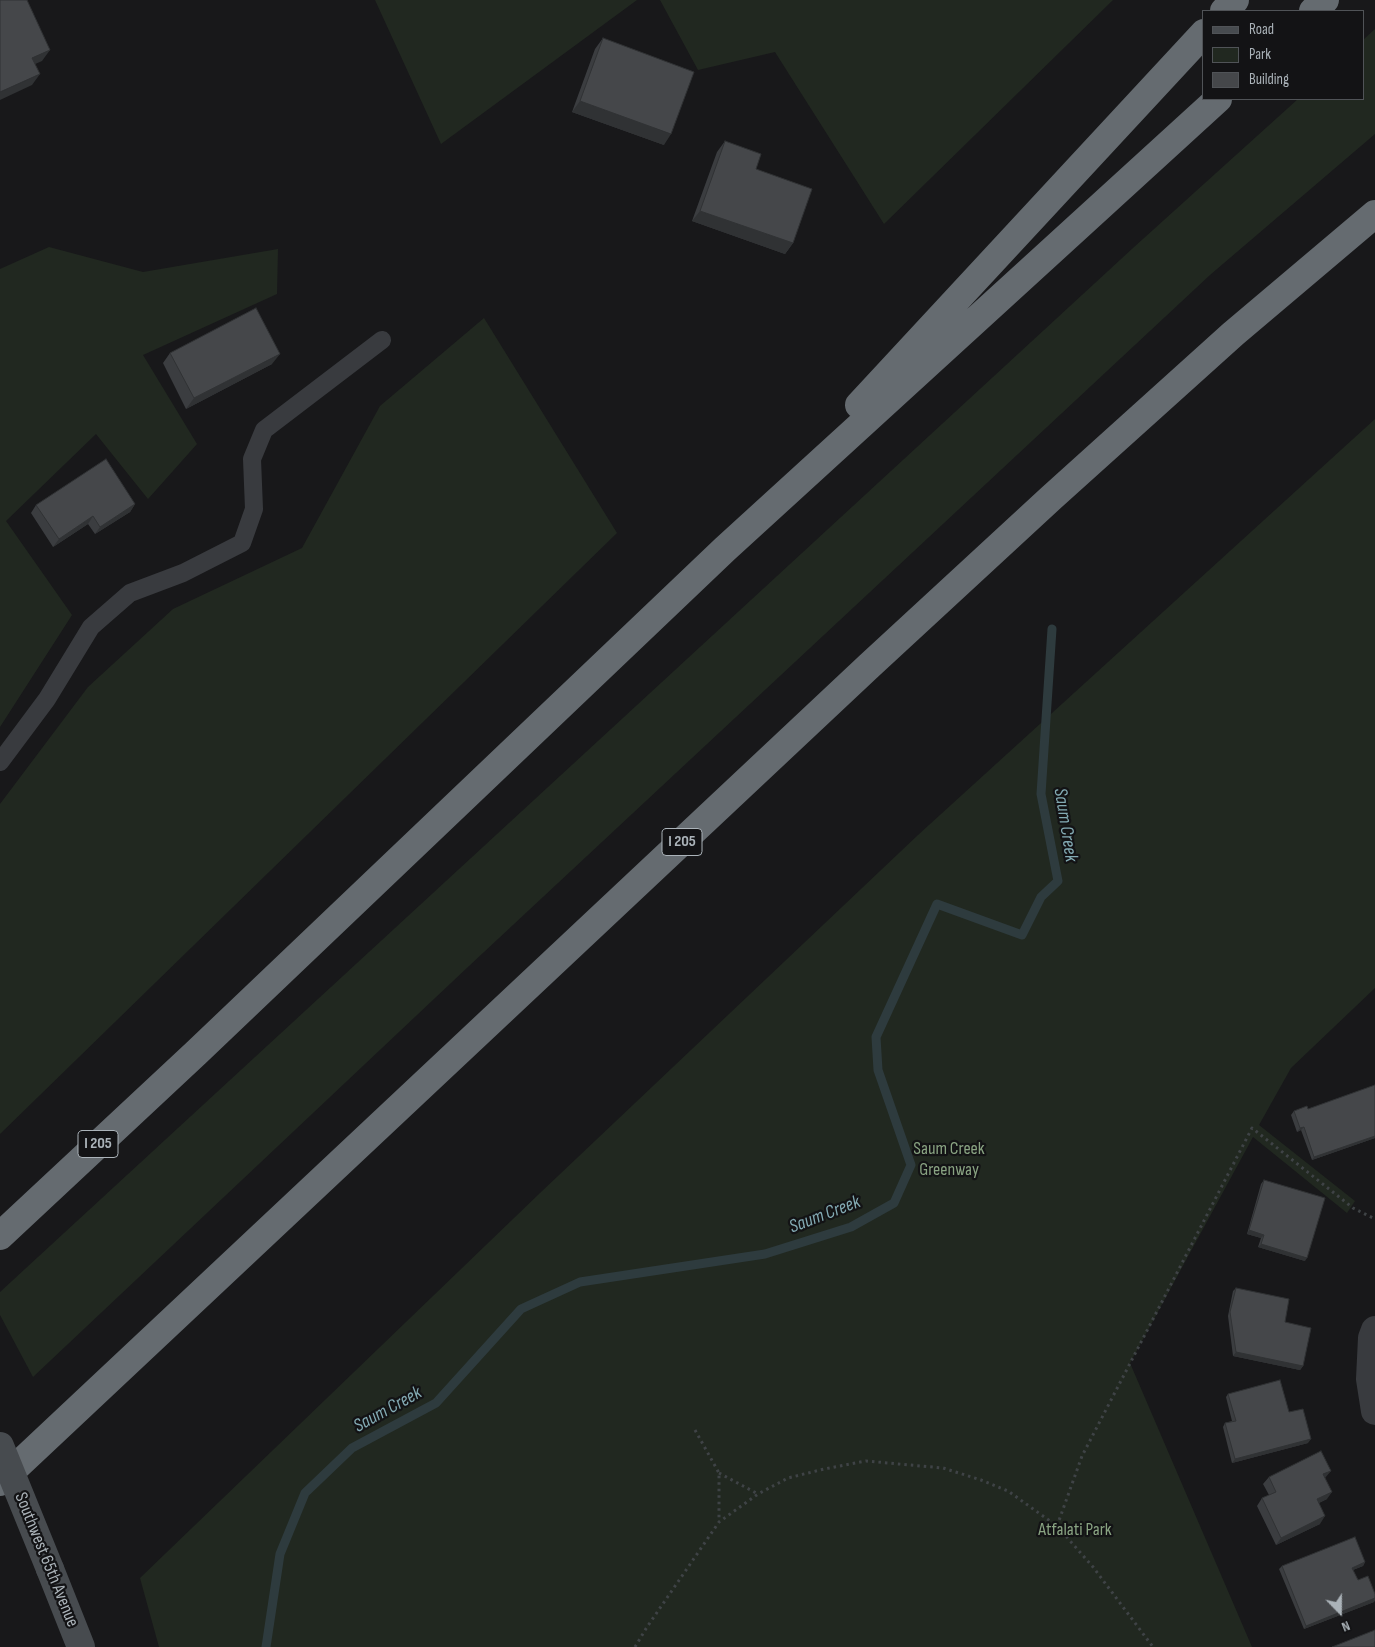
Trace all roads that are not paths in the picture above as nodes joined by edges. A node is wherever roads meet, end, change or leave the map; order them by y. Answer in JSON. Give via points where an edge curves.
{"nodes":[{"id":1,"x":1234,"y":0,"type":"edge"},
{"id":2,"x":1325,"y":0,"type":"edge"},
{"id":3,"x":1225,"y":10,"type":"edge"},
{"id":4,"x":1314,"y":10,"type":"edge"},
{"id":5,"x":1202,"y":35,"type":"edge"},
{"id":6,"x":1217,"y":100,"type":"edge"},
{"id":7,"x":1375,"y":214,"type":"edge"},
{"id":8,"x":382,"y":340,"type":"dead end"},
{"id":9,"x":726,"y":549,"type":"junction"},
{"id":10,"x":0,"y":762,"type":"edge"},
{"id":11,"x":0,"y":1236,"type":"edge"},
{"id":12,"x":1375,"y":1330,"type":"edge"},
{"id":13,"x":1375,"y":1411,"type":"edge"},
{"id":14,"x":0,"y":1446,"type":"edge"},
{"id":15,"x":0,"y":1482,"type":"edge"},
{"id":16,"x":81,"y":1647,"type":"edge"}],
"edges":[{"from":1,"to":3,"type":"highway"},
{"from":2,"to":4,"type":"highway"},
{"from":5,"to":9,"type":"highway"},
{"from":6,"to":9,"type":"highway"},
{"from":7,"to":15,"type":"highway","number":"I 205","via":[[1233,334],[1036,511]]},
{"from":8,"to":10,"type":"lane","via":[[264,430],[252,459],[254,509],[242,543],[183,574],[130,593],[91,627],[47,699]]},
{"from":9,"to":11,"type":"highway","number":"I 205"},
{"from":12,"to":13,"type":"street","via":[[1370,1379]]},
{"from":14,"to":16,"type":"main road","name":"Southwest 65th Avenue","bridge":true}]}
